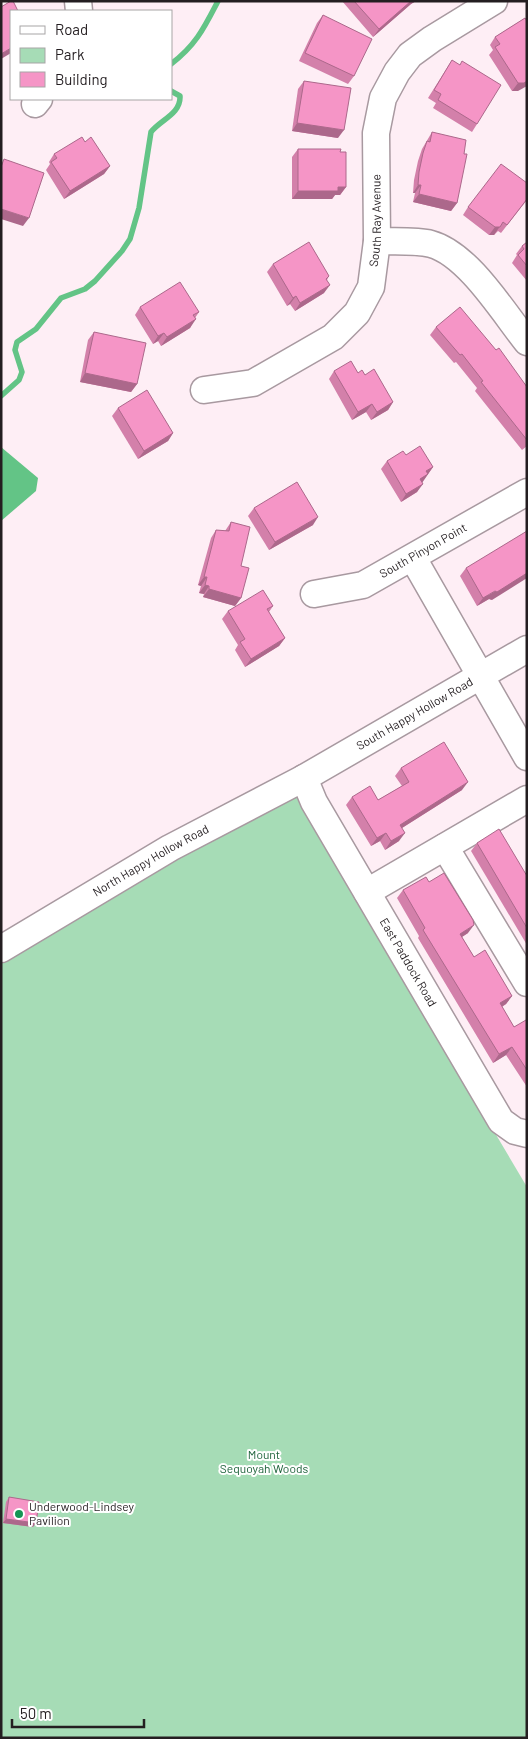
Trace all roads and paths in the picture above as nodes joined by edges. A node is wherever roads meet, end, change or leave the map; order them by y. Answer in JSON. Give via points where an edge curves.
{"nodes":[{"id":1,"x":494,"y":1,"type":"edge"},
{"id":2,"x":377,"y":241,"type":"junction"},
{"id":3,"x":527,"y":342,"type":"edge"},
{"id":4,"x":204,"y":390,"type":"dead end"},
{"id":5,"x":527,"y":492,"type":"edge"},
{"id":6,"x":413,"y":558,"type":"junction"},
{"id":7,"x":314,"y":594,"type":"dead end"},
{"id":8,"x":527,"y":649,"type":"edge"},
{"id":9,"x":479,"y":676,"type":"junction"},
{"id":10,"x":527,"y":757,"type":"edge"},
{"id":11,"x":304,"y":778,"type":"junction"},
{"id":12,"x":527,"y":799,"type":"edge"},
{"id":13,"x":445,"y":847,"type":"junction"},
{"id":14,"x":367,"y":892,"type":"junction"},
{"id":15,"x":1,"y":949,"type":"edge"},
{"id":16,"x":527,"y":984,"type":"edge"},
{"id":17,"x":527,"y":1134,"type":"edge"}],
"edges":[{"from":1,"to":2,"type":"street","name":"South Ray Avenue","via":[[410,55],[383,98],[376,132]]},
{"from":2,"to":3,"type":"street","via":[[431,244],[451,254],[470,271]]},
{"from":2,"to":4,"type":"street","name":"South Ray Avenue","via":[[371,287],[356,313],[333,337],[253,383]]},
{"from":5,"to":6,"type":"street","name":"South Pinyon Point"},
{"from":6,"to":7,"type":"street","name":"South Pinyon Point","via":[[363,585]]},
{"from":6,"to":9,"type":"street"},
{"from":8,"to":9,"type":"street","name":"South Happy Hollow Road"},
{"from":9,"to":10,"type":"street"},
{"from":9,"to":11,"type":"street","name":"South Happy Hollow Road"},
{"from":11,"to":14,"type":"street","name":"East Paddock Road","via":[[314,802]]},
{"from":11,"to":15,"type":"street","name":"North Happy Hollow Road","via":[[170,848]]},
{"from":12,"to":13,"type":"street"},
{"from":13,"to":14,"type":"street"},
{"from":13,"to":16,"type":"street"},
{"from":14,"to":17,"type":"street","name":"East Paddock Road","via":[[501,1121],[515,1131]]}]}
